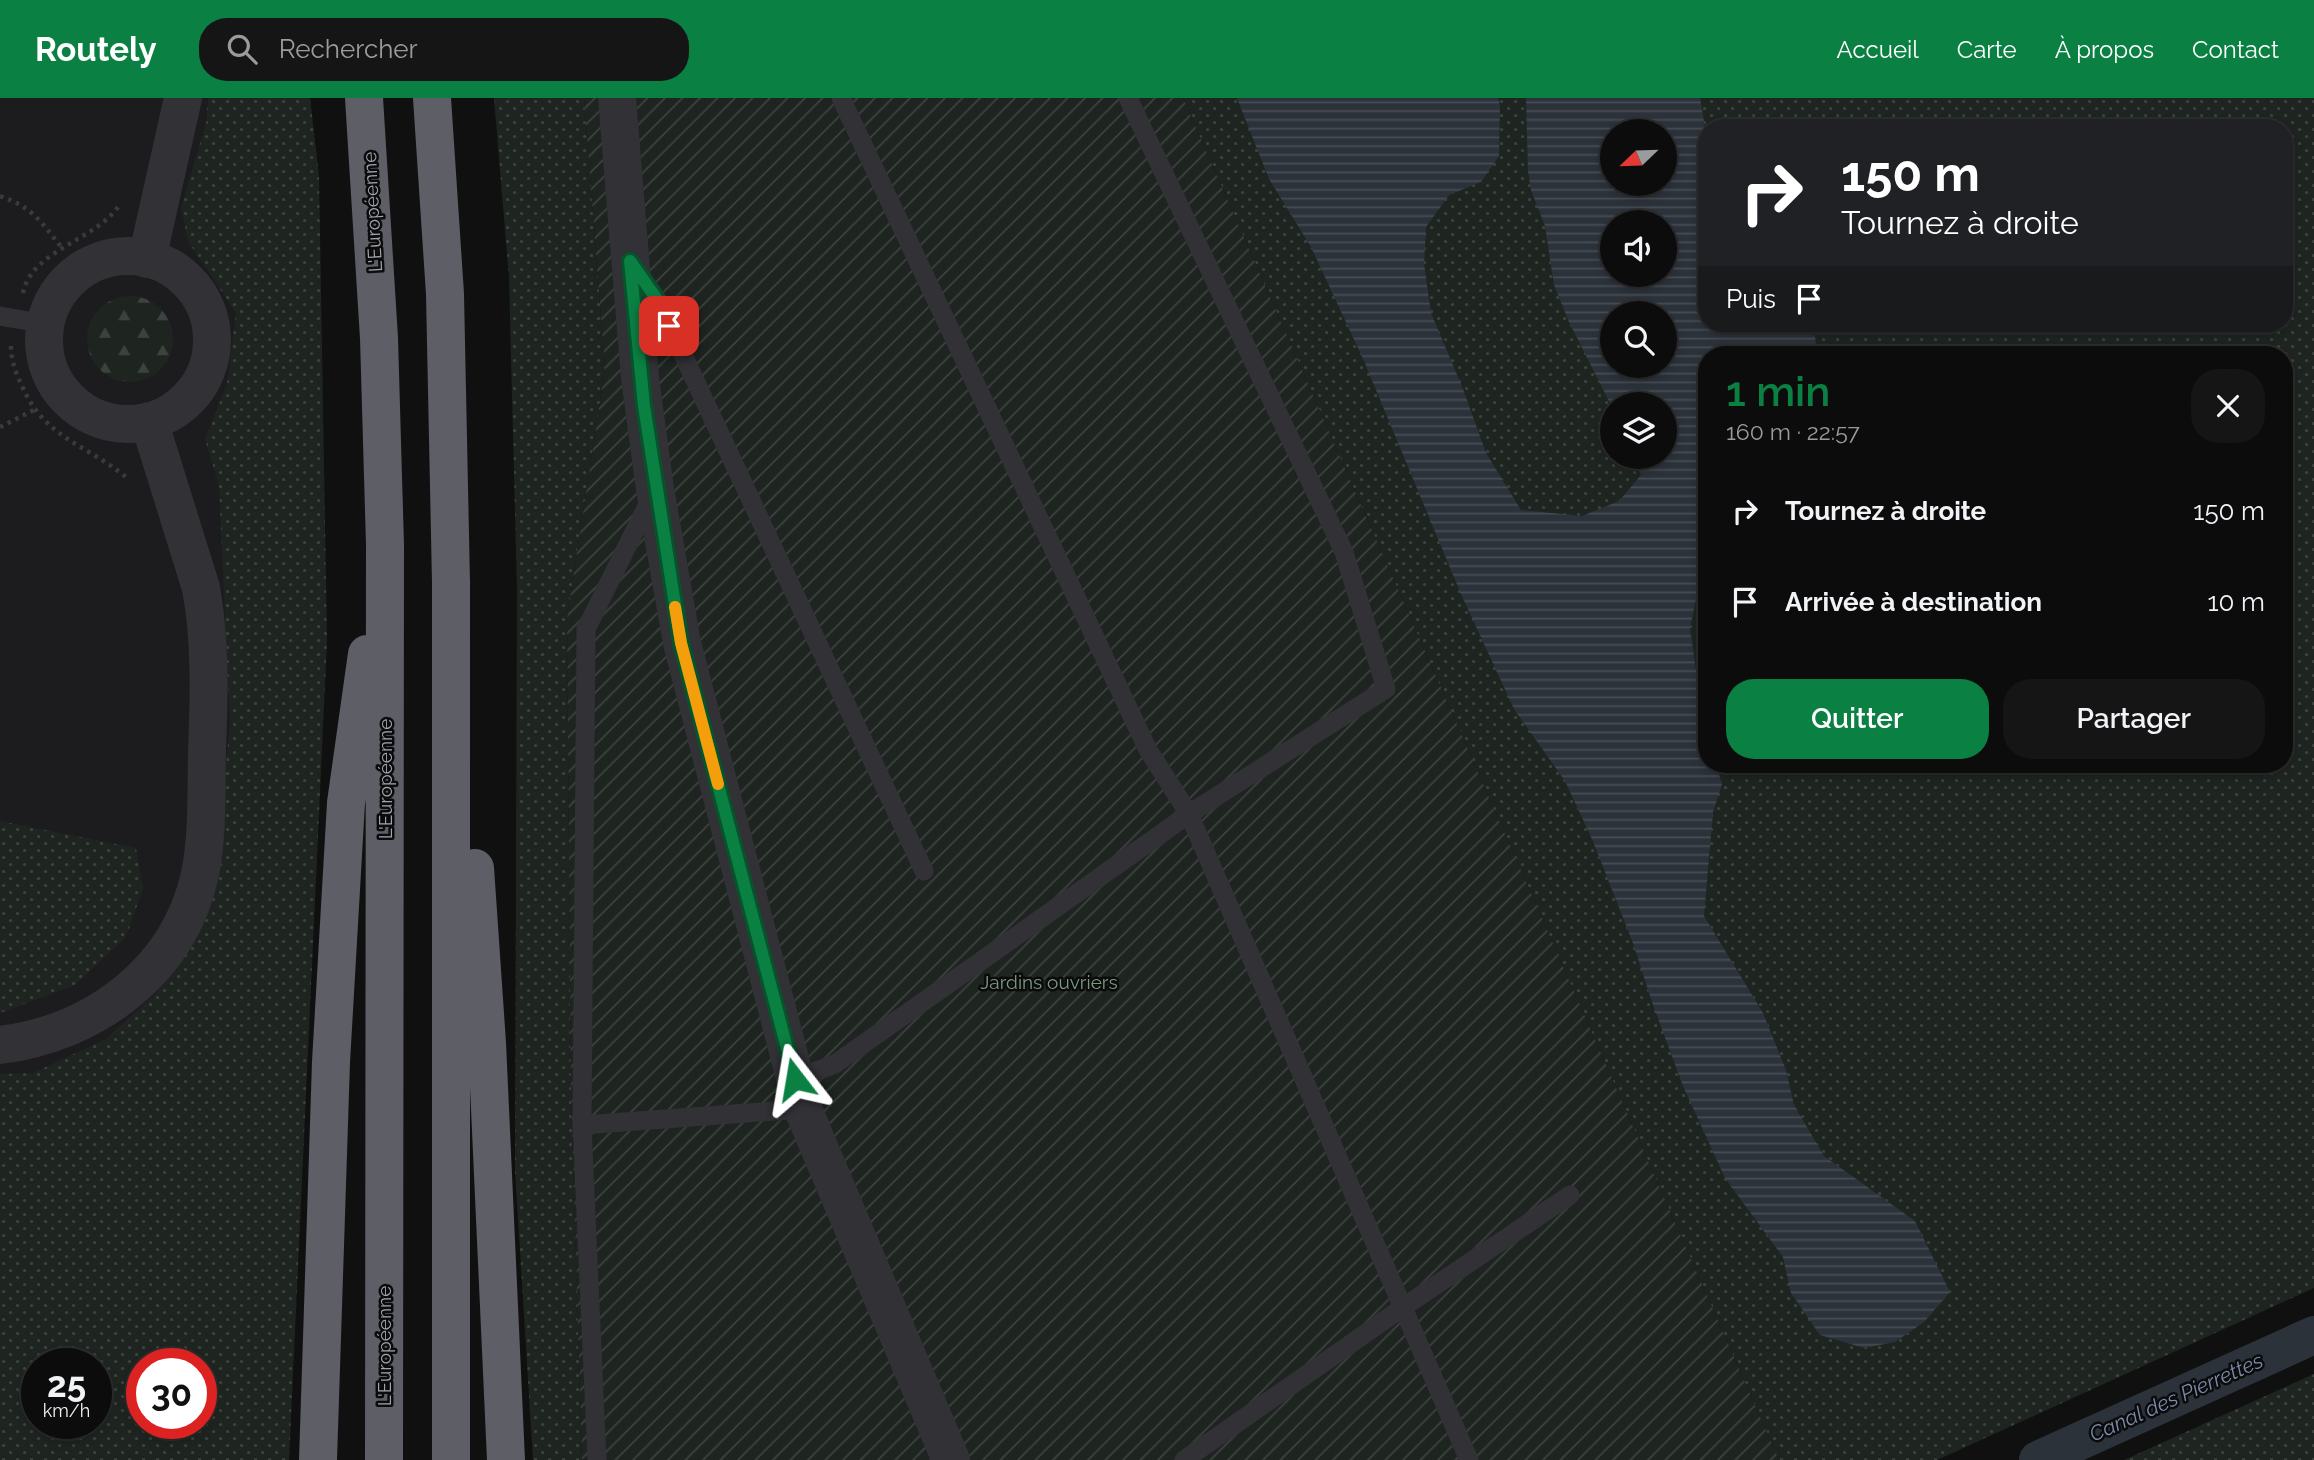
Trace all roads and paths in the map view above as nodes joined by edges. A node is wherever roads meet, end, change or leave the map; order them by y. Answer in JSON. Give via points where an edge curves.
{"nodes":[{"id":1,"x":183,"y":98,"type":"edge"},
{"id":2,"x":365,"y":98,"type":"edge"},
{"id":3,"x":432,"y":98,"type":"edge"},
{"id":4,"x":617,"y":98,"type":"edge"},
{"id":5,"x":841,"y":98,"type":"edge"},
{"id":6,"x":1128,"y":98,"type":"edge"},
{"id":7,"x":0,"y":196,"type":"edge"},
{"id":8,"x":122,"y":200,"type":"dead end"},
{"id":9,"x":62,"y":248,"type":"junction"},
{"id":10,"x":147,"y":259,"type":"junction"},
{"id":11,"x":630,"y":261,"type":"junction"},
{"id":12,"x":21,"y":320,"type":"edge"},
{"id":13,"x":34,"y":410,"type":"junction"},
{"id":14,"x":149,"y":421,"type":"junction"},
{"id":15,"x":0,"y":427,"type":"edge"},
{"id":16,"x":134,"y":488,"type":"dead end"},
{"id":17,"x":655,"y":489,"type":"junction"},
{"id":18,"x":385,"y":545,"type":"junction"},
{"id":19,"x":451,"y":583,"type":"junction"},
{"id":20,"x":1189,"y":814,"type":"junction"},
{"id":21,"x":924,"y":871,"type":"dead end"},
{"id":22,"x":0,"y":1045,"type":"edge"},
{"id":23,"x":799,"y":1094,"type":"junction"},
{"id":24,"x":582,"y":1125,"type":"junction"},
{"id":25,"x":1570,"y":1195,"type":"dead end"},
{"id":26,"x":1402,"y":1308,"type":"junction"},
{"id":27,"x":318,"y":1460,"type":"edge"},
{"id":28,"x":384,"y":1460,"type":"edge"},
{"id":29,"x":451,"y":1460,"type":"edge"},
{"id":30,"x":506,"y":1460,"type":"edge"},
{"id":31,"x":597,"y":1460,"type":"edge"},
{"id":32,"x":951,"y":1460,"type":"edge"},
{"id":33,"x":1184,"y":1460,"type":"edge"},
{"id":34,"x":1469,"y":1460,"type":"edge"}],
"edges":[{"from":1,"to":10,"type":"street"},
{"from":2,"to":18,"type":"highway","name":"L'Européenne"},
{"from":3,"to":19,"type":"highway","via":[[445,294]]},
{"from":4,"to":11,"type":"street"},
{"from":5,"to":20,"type":"lane","via":[[1148,750]]},
{"from":6,"to":20,"type":"lane","via":[[1344,552],[1386,689]]},
{"from":7,"to":9,"type":"path","via":[[22,204]]},
{"from":8,"to":9,"type":"path","via":[[109,219]]},
{"from":9,"to":12,"type":"path","via":[[24,284]]},
{"from":10,"to":12,"type":"street","via":[[99,262],[78,273],[54,301]]},
{"from":10,"to":14,"type":"street","via":[[171,268],[191,285],[205,307],[212,333],[206,372],[192,394],[173,411]]},
{"from":11,"to":17,"type":"street"},
{"from":11,"to":21,"type":"lane","via":[[658,301]]},
{"from":12,"to":13,"type":"path","via":[[12,357]]},
{"from":12,"to":14,"type":"street","via":[[45,336],[47,360],[71,401],[102,420],[125,424]]},
{"from":13,"to":15,"type":"path"},
{"from":13,"to":16,"type":"path","via":[[54,431],[113,467]]},
{"from":14,"to":22,"type":"street","via":[[206,616],[210,660],[200,876],[173,940],[120,998],[100,1013],[40,1039]]},
{"from":17,"to":23,"type":"street","via":[[681,643]]},
{"from":17,"to":24,"type":"lane","via":[[586,629]]},
{"from":18,"to":27,"type":"highway","via":[[346,803],[331,1062]]},
{"from":18,"to":28,"type":"highway","name":"L'Européenne"},
{"from":19,"to":29,"type":"highway"},
{"from":19,"to":30,"type":"highway","via":[[481,953]]},
{"from":20,"to":23,"type":"lane"},
{"from":20,"to":26,"type":"lane"},
{"from":23,"to":24,"type":"lane"},
{"from":23,"to":32,"type":"street"},
{"from":24,"to":31,"type":"lane"},
{"from":25,"to":26,"type":"lane"},
{"from":26,"to":33,"type":"lane"},
{"from":26,"to":34,"type":"lane"}]}
